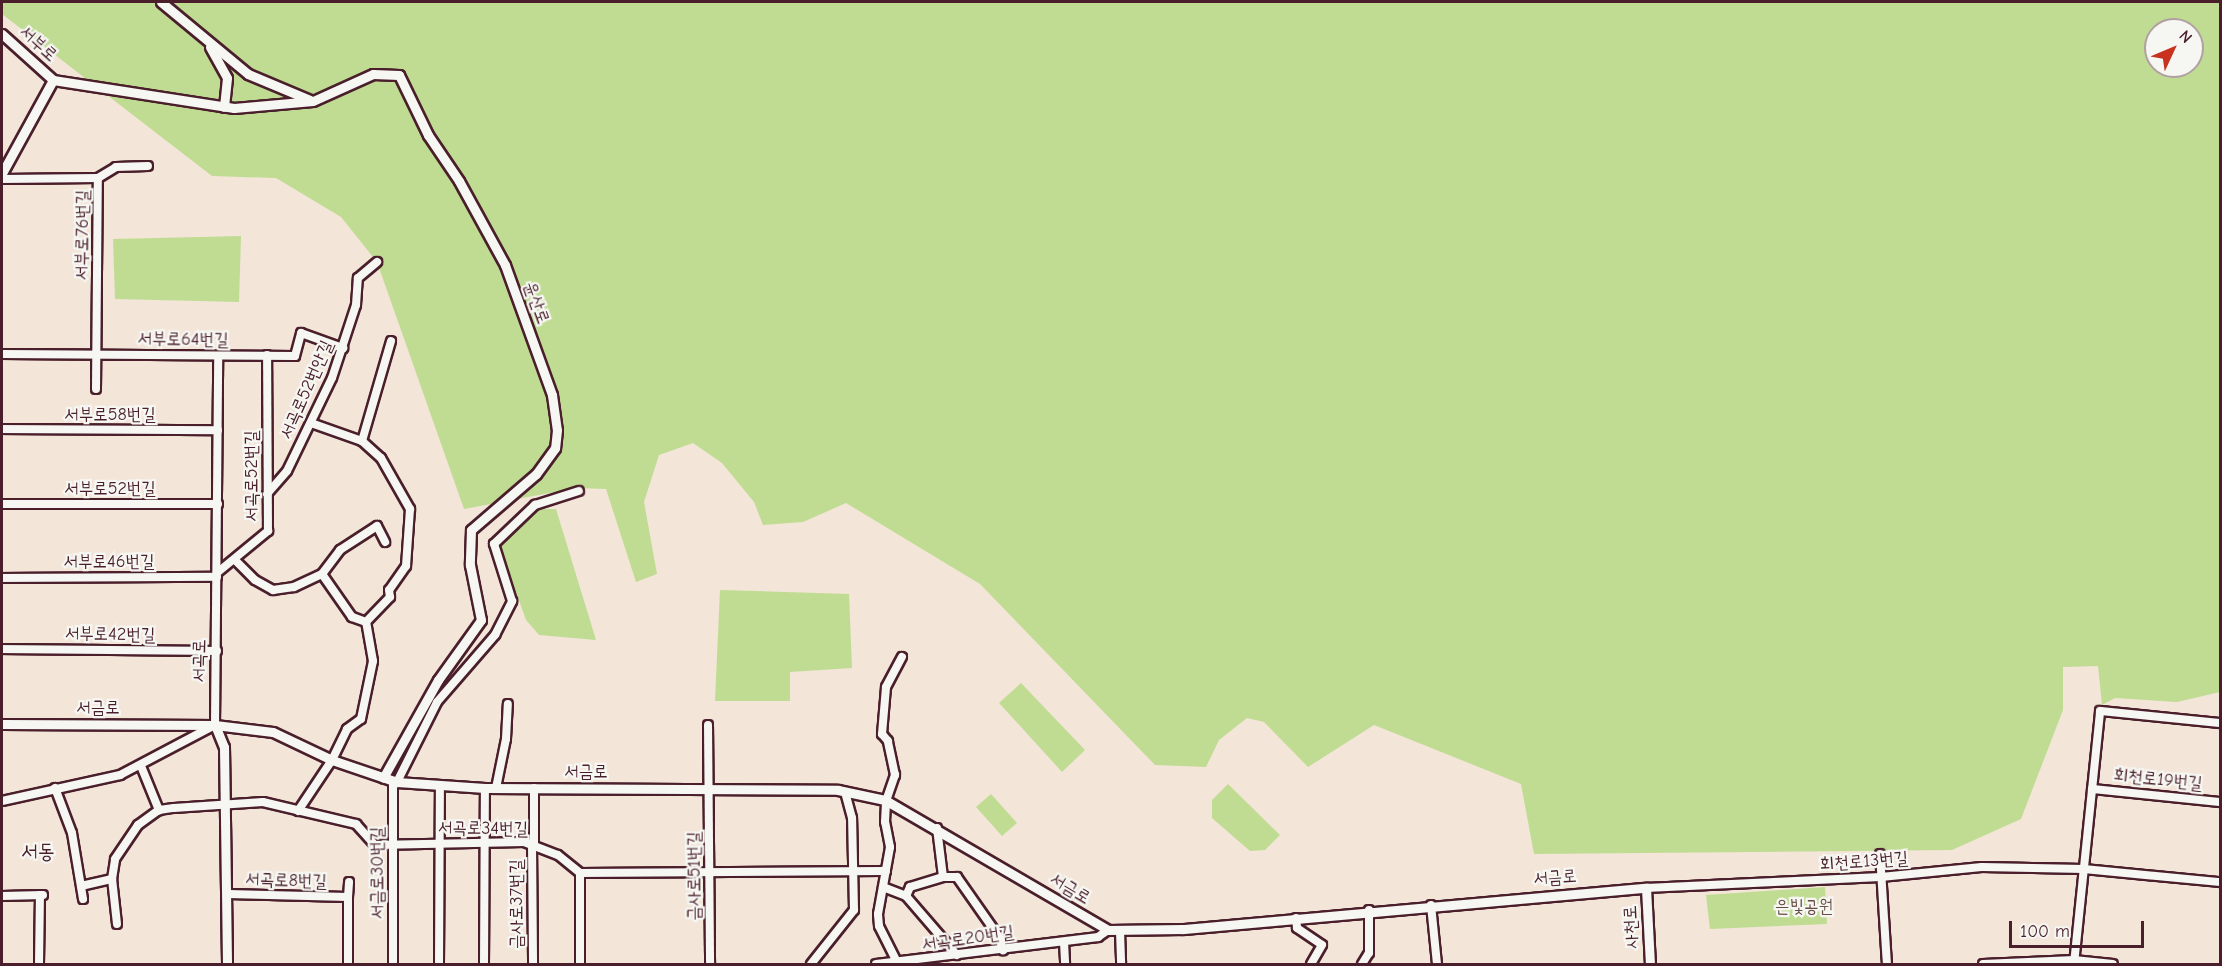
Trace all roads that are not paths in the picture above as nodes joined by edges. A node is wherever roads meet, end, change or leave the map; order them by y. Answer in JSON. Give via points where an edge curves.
{"nodes":[{"id":1,"x":161,"y":2,"type":"edge"},
{"id":2,"x":2,"y":34,"type":"edge"},
{"id":3,"x":208,"y":44,"type":"junction"},
{"id":4,"x":53,"y":80,"type":"junction"},
{"id":5,"x":313,"y":101,"type":"junction"},
{"id":6,"x":224,"y":106,"type":"junction"},
{"id":7,"x":148,"y":166,"type":"dead end"},
{"id":8,"x":2,"y":173,"type":"edge"},
{"id":9,"x":98,"y":178,"type":"junction"},
{"id":10,"x":2,"y":179,"type":"edge"},
{"id":11,"x":377,"y":262,"type":"dead end"},
{"id":12,"x":391,"y":341,"type":"dead end"},
{"id":13,"x":343,"y":348,"type":"junction"},
{"id":14,"x":2,"y":354,"type":"edge"},
{"id":15,"x":99,"y":354,"type":"junction"},
{"id":16,"x":267,"y":355,"type":"junction"},
{"id":17,"x":218,"y":356,"type":"junction"},
{"id":18,"x":96,"y":389,"type":"dead end"},
{"id":19,"x":311,"y":423,"type":"junction"},
{"id":20,"x":2,"y":429,"type":"edge"},
{"id":21,"x":218,"y":430,"type":"junction"},
{"id":22,"x":362,"y":441,"type":"junction"},
{"id":23,"x":579,"y":491,"type":"dead end"},
{"id":24,"x":267,"y":494,"type":"junction"},
{"id":25,"x":2,"y":504,"type":"edge"},
{"id":26,"x":218,"y":504,"type":"junction"},
{"id":27,"x":385,"y":542,"type":"dead end"},
{"id":28,"x":235,"y":560,"type":"junction"},
{"id":29,"x":218,"y":574,"type":"junction"},
{"id":30,"x":322,"y":574,"type":"junction"},
{"id":31,"x":2,"y":578,"type":"edge"},
{"id":32,"x":366,"y":622,"type":"junction"},
{"id":33,"x":2,"y":649,"type":"edge"},
{"id":34,"x":217,"y":651,"type":"junction"},
{"id":35,"x":902,"y":657,"type":"dead end"},
{"id":36,"x":508,"y":704,"type":"dead end"},
{"id":37,"x":2220,"y":723,"type":"edge"},
{"id":38,"x":2,"y":724,"type":"edge"},
{"id":39,"x":215,"y":725,"type":"junction"},
{"id":40,"x":708,"y":725,"type":"dead end"},
{"id":41,"x":332,"y":760,"type":"junction"},
{"id":42,"x":141,"y":766,"type":"junction"},
{"id":43,"x":383,"y":778,"type":"junction"},
{"id":44,"x":395,"y":782,"type":"junction"},
{"id":45,"x":440,"y":785,"type":"junction"},
{"id":46,"x":55,"y":788,"type":"junction"},
{"id":47,"x":485,"y":788,"type":"junction"},
{"id":48,"x":496,"y":788,"type":"junction"},
{"id":49,"x":534,"y":788,"type":"junction"},
{"id":50,"x":709,"y":788,"type":"junction"},
{"id":51,"x":2092,"y":789,"type":"junction"},
{"id":52,"x":845,"y":792,"type":"junction"},
{"id":53,"x":2,"y":801,"type":"edge"},
{"id":54,"x":886,"y":801,"type":"junction"},
{"id":55,"x":2220,"y":802,"type":"edge"},
{"id":56,"x":226,"y":805,"type":"junction"},
{"id":57,"x":159,"y":810,"type":"junction"},
{"id":58,"x":298,"y":811,"type":"junction"},
{"id":59,"x":937,"y":828,"type":"junction"},
{"id":60,"x":485,"y":842,"type":"junction"},
{"id":61,"x":440,"y":843,"type":"junction"},
{"id":62,"x":393,"y":844,"type":"junction"},
{"id":63,"x":533,"y":844,"type":"junction"},
{"id":64,"x":1880,"y":854,"type":"dead end"},
{"id":65,"x":856,"y":869,"type":"junction"},
{"id":66,"x":2084,"y":869,"type":"junction"},
{"id":67,"x":886,"y":871,"type":"junction"},
{"id":68,"x":580,"y":873,"type":"junction"},
{"id":69,"x":710,"y":874,"type":"junction"},
{"id":70,"x":943,"y":877,"type":"junction"},
{"id":71,"x":1881,"y":877,"type":"junction"},
{"id":72,"x":112,"y":879,"type":"junction"},
{"id":73,"x":349,"y":882,"type":"dead end"},
{"id":74,"x":2220,"y":882,"type":"edge"},
{"id":75,"x":81,"y":886,"type":"junction"},
{"id":76,"x":883,"y":887,"type":"junction"},
{"id":77,"x":1646,"y":888,"type":"junction"},
{"id":78,"x":228,"y":894,"type":"junction"},
{"id":79,"x":2,"y":896,"type":"edge"},
{"id":80,"x":906,"y":896,"type":"junction"},
{"id":81,"x":348,"y":897,"type":"junction"},
{"id":82,"x":83,"y":899,"type":"dead end"},
{"id":83,"x":1431,"y":905,"type":"junction"},
{"id":84,"x":1368,"y":910,"type":"junction"},
{"id":85,"x":1296,"y":918,"type":"junction"},
{"id":86,"x":117,"y":924,"type":"dead end"},
{"id":87,"x":1108,"y":930,"type":"junction"},
{"id":88,"x":1120,"y":931,"type":"junction"},
{"id":89,"x":1064,"y":942,"type":"junction"},
{"id":90,"x":1003,"y":950,"type":"junction"},
{"id":91,"x":957,"y":955,"type":"junction"},
{"id":92,"x":2074,"y":962,"type":"edge"},
{"id":93,"x":39,"y":964,"type":"edge"},
{"id":94,"x":227,"y":964,"type":"edge"},
{"id":95,"x":348,"y":964,"type":"edge"},
{"id":96,"x":393,"y":964,"type":"edge"},
{"id":97,"x":439,"y":964,"type":"edge"},
{"id":98,"x":484,"y":964,"type":"edge"},
{"id":99,"x":532,"y":964,"type":"edge"},
{"id":100,"x":580,"y":964,"type":"edge"},
{"id":101,"x":710,"y":964,"type":"edge"},
{"id":102,"x":811,"y":964,"type":"edge"},
{"id":103,"x":876,"y":964,"type":"edge"},
{"id":104,"x":898,"y":964,"type":"edge"},
{"id":105,"x":1065,"y":964,"type":"edge"},
{"id":106,"x":1121,"y":964,"type":"edge"},
{"id":107,"x":1311,"y":964,"type":"edge"},
{"id":108,"x":1362,"y":964,"type":"edge"},
{"id":109,"x":1437,"y":964,"type":"edge"},
{"id":110,"x":1650,"y":964,"type":"edge"},
{"id":111,"x":1887,"y":964,"type":"edge"},
{"id":112,"x":1983,"y":964,"type":"edge"},
{"id":113,"x":2113,"y":964,"type":"edge"}],
"edges":[{"from":1,"to":3,"type":"street"},
{"from":2,"to":4,"type":"street","name":"서부로"},
{"from":3,"to":5,"type":"street","via":[[248,74]]},
{"from":3,"to":6,"type":"street","via":[[227,78]]},
{"from":4,"to":6,"type":"street"},
{"from":4,"to":8,"type":"street","name":"서부로"},
{"from":5,"to":6,"type":"street"},
{"from":5,"to":43,"type":"street","name":"윤산로","via":[[373,74],[399,75],[428,135],[505,265],[556,411],[555,448],[536,474],[471,530],[470,565],[481,620],[438,680]]},
{"from":7,"to":9,"type":"street","via":[[116,167]]},
{"from":9,"to":10,"type":"street","name":"서부로76번길"},
{"from":9,"to":15,"type":"street","name":"서부로76번길"},
{"from":11,"to":13,"type":"street","name":"서곡로52번안길","via":[[358,278],[356,305]]},
{"from":12,"to":22,"type":"street"},
{"from":13,"to":16,"type":"street","name":"서부로64번길","via":[[301,333],[295,356]]},
{"from":13,"to":19,"type":"street","name":"서곡로52번안길"},
{"from":14,"to":15,"type":"street","name":"서부로64번길"},
{"from":15,"to":17,"type":"street","name":"서부로64번길"},
{"from":15,"to":18,"type":"street","name":"서부로76번길"},
{"from":16,"to":17,"type":"street","name":"서부로64번길"},
{"from":16,"to":24,"type":"street","name":"서곡로52번길"},
{"from":17,"to":21,"type":"street","name":"서곡로"},
{"from":19,"to":22,"type":"street"},
{"from":19,"to":24,"type":"street","name":"서곡로52번안길","via":[[287,471]]},
{"from":20,"to":21,"type":"street","name":"서부로58번길"},
{"from":21,"to":26,"type":"street","name":"서곡로"},
{"from":22,"to":32,"type":"street","via":[[381,458],[410,509],[406,566],[390,590],[390,597]]},
{"from":23,"to":44,"type":"street","via":[[535,505],[494,544],[512,601],[495,635],[437,702]]},
{"from":24,"to":28,"type":"street","name":"서곡로52번길","via":[[268,531]]},
{"from":25,"to":26,"type":"street","name":"서부로52번길"},
{"from":26,"to":29,"type":"street","name":"서곡로"},
{"from":27,"to":30,"type":"street","via":[[377,526],[340,550]]},
{"from":28,"to":29,"type":"street","name":"서곡로52번길"},
{"from":28,"to":30,"type":"street","via":[[255,580],[273,590],[294,587]]},
{"from":29,"to":31,"type":"street","name":"서부로46번길"},
{"from":29,"to":34,"type":"street","name":"서곡로"},
{"from":30,"to":32,"type":"street","via":[[352,617]]},
{"from":32,"to":41,"type":"street","via":[[373,662],[362,719],[347,729]]},
{"from":33,"to":34,"type":"street","name":"서부로42번길"},
{"from":34,"to":39,"type":"street","name":"서곡로"},
{"from":35,"to":54,"type":"street","via":[[886,687],[882,734],[888,741],[896,775]]},
{"from":36,"to":48,"type":"street"},
{"from":37,"to":51,"type":"street","via":[[2100,711]]},
{"from":38,"to":39,"type":"street","name":"서금로"},
{"from":39,"to":41,"type":"street","name":"서금로","via":[[273,732]]},
{"from":39,"to":42,"type":"street"},
{"from":39,"to":56,"type":"street","name":"서곡로","via":[[224,747]]},
{"from":40,"to":50,"type":"street","name":"금사로51번길"},
{"from":41,"to":43,"type":"street","name":"서금로"},
{"from":41,"to":58,"type":"street"},
{"from":42,"to":46,"type":"street","via":[[120,776]]},
{"from":42,"to":57,"type":"street"},
{"from":43,"to":44,"type":"street","name":"서금로"},
{"from":44,"to":45,"type":"street","name":"서금로"},
{"from":44,"to":62,"type":"street","name":"서금로30번길"},
{"from":45,"to":47,"type":"street","name":"서금로"},
{"from":45,"to":61,"type":"street"},
{"from":46,"to":53,"type":"street"},
{"from":46,"to":75,"type":"street","via":[[72,832]]},
{"from":47,"to":48,"type":"street","name":"서금로"},
{"from":47,"to":60,"type":"street"},
{"from":48,"to":49,"type":"street","name":"서금로"},
{"from":49,"to":50,"type":"street","name":"서금로"},
{"from":49,"to":63,"type":"street","name":"금사로37번길"},
{"from":50,"to":52,"type":"street","name":"서금로"},
{"from":50,"to":69,"type":"street","name":"금사로51번길"},
{"from":51,"to":55,"type":"street","name":"회천로19번길"},
{"from":51,"to":66,"type":"street"},
{"from":52,"to":54,"type":"street","name":"서금로"},
{"from":52,"to":65,"type":"street","via":[[852,818]]},
{"from":54,"to":59,"type":"street","name":"서금로"},
{"from":54,"to":67,"type":"street","via":[[890,848]]},
{"from":56,"to":57,"type":"street","name":"서곡로34번길"},
{"from":56,"to":58,"type":"street","name":"서곡로34번길","via":[[263,802]]},
{"from":56,"to":78,"type":"street","name":"서곡로"},
{"from":57,"to":72,"type":"street","via":[[138,825],[125,843],[115,859]]},
{"from":58,"to":62,"type":"street","name":"서곡로34번길","via":[[356,824],[375,844]]},
{"from":59,"to":70,"type":"street"},
{"from":59,"to":87,"type":"street","name":"서금로"},
{"from":60,"to":61,"type":"street","name":"서곡로34번길"},
{"from":60,"to":63,"type":"street","name":"서곡로34번길"},
{"from":60,"to":98,"type":"street"},
{"from":61,"to":62,"type":"street","name":"서곡로34번길"},
{"from":61,"to":97,"type":"street"},
{"from":62,"to":96,"type":"street","name":"서금로30번길"},
{"from":63,"to":68,"type":"street","name":"서곡로34번길","via":[[558,855]]},
{"from":63,"to":99,"type":"street","name":"금사로37번길"},
{"from":64,"to":71,"type":"street"},
{"from":65,"to":67,"type":"street"},
{"from":65,"to":69,"type":"street"},
{"from":65,"to":102,"type":"street","via":[[854,910]]},
{"from":66,"to":71,"type":"street","name":"회천로13번길","via":[[1982,867]]},
{"from":66,"to":74,"type":"street","name":"회천로13번길"},
{"from":66,"to":92,"type":"street"},
{"from":67,"to":76,"type":"street"},
{"from":68,"to":69,"type":"street"},
{"from":68,"to":100,"type":"street"},
{"from":69,"to":101,"type":"street","name":"금사로51번길"},
{"from":70,"to":80,"type":"street","via":[[910,887]]},
{"from":70,"to":90,"type":"street","via":[[957,877],[999,937]]},
{"from":71,"to":77,"type":"street","name":"회천로13번길"},
{"from":71,"to":111,"type":"street"},
{"from":72,"to":75,"type":"street"},
{"from":72,"to":86,"type":"street"},
{"from":73,"to":81,"type":"street"},
{"from":75,"to":82,"type":"street"},
{"from":76,"to":80,"type":"street"},
{"from":76,"to":104,"type":"street","via":[[879,926]]},
{"from":77,"to":83,"type":"street","name":"서금로"},
{"from":77,"to":110,"type":"street","name":"사천로"},
{"from":78,"to":81,"type":"street","name":"서곡로8번길"},
{"from":78,"to":94,"type":"street","name":"서곡로"},
{"from":79,"to":93,"type":"street","via":[[42,895]]},
{"from":80,"to":91,"type":"street"},
{"from":81,"to":95,"type":"street","name":"서곡로8번길"},
{"from":83,"to":84,"type":"street","name":"서금로"},
{"from":83,"to":109,"type":"street"},
{"from":84,"to":85,"type":"street","name":"서금로"},
{"from":84,"to":108,"type":"street","via":[[1370,953]]},
{"from":85,"to":88,"type":"street","name":"서금로"},
{"from":85,"to":107,"type":"street","via":[[1297,928],[1322,945]]},
{"from":87,"to":88,"type":"street","name":"서금로"},
{"from":87,"to":89,"type":"street","name":"서곡로20번길","via":[[1098,937]]},
{"from":88,"to":106,"type":"street"},
{"from":89,"to":90,"type":"street","name":"서곡로20번길"},
{"from":89,"to":105,"type":"street"},
{"from":90,"to":91,"type":"street","name":"서곡로20번길"},
{"from":91,"to":104,"type":"street","name":"서곡로20번길"},
{"from":92,"to":112,"type":"street"},
{"from":92,"to":113,"type":"street"},
{"from":103,"to":104,"type":"street","name":"서곡로20번길"}]}
